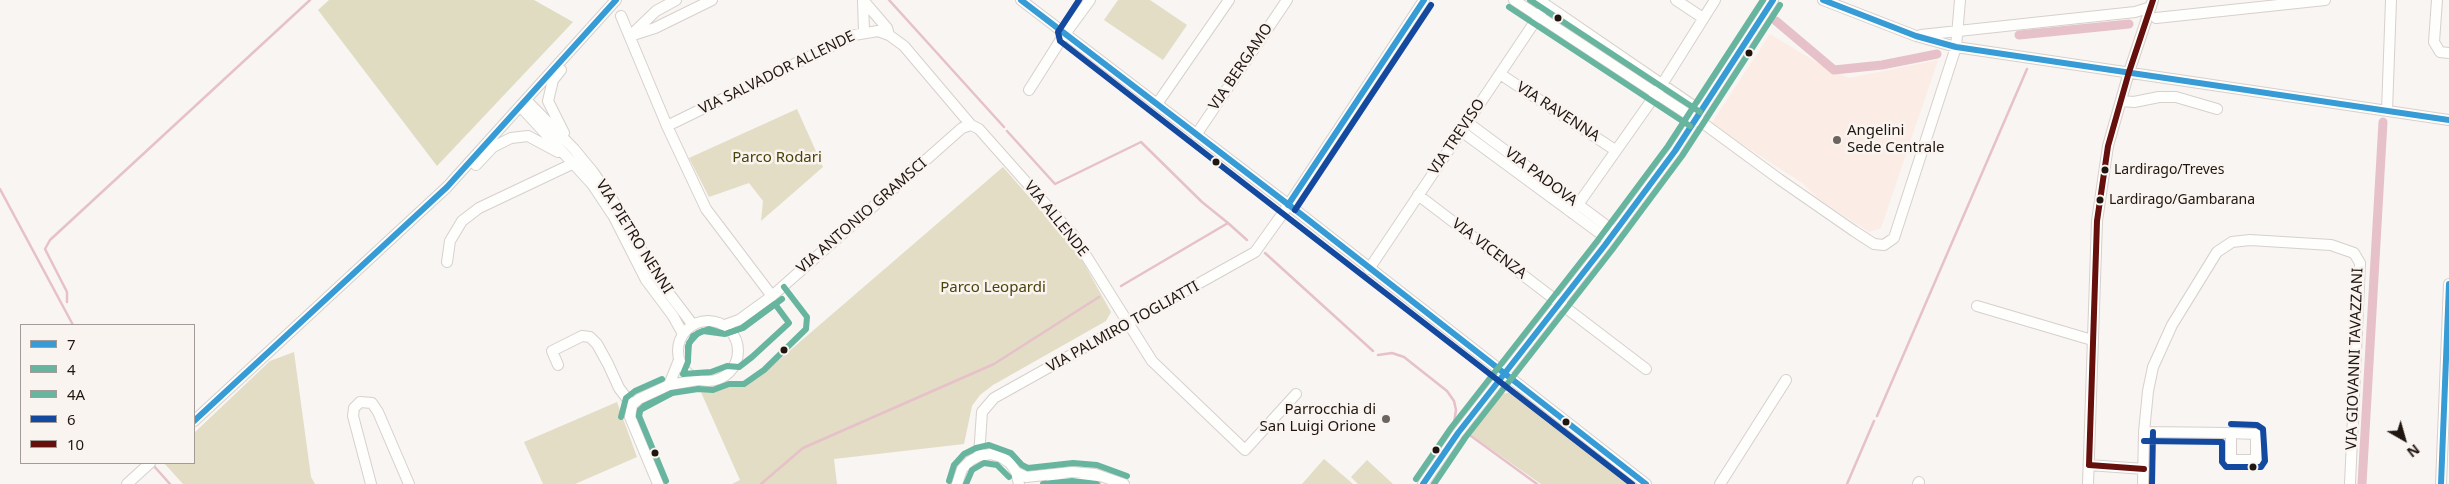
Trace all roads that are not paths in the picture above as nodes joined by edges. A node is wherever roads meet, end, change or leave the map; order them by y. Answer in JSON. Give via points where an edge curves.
{"nodes":[{"id":1,"x":616,"y":0,"type":"edge"},
{"id":2,"x":676,"y":0,"type":"edge"},
{"id":3,"x":712,"y":0,"type":"edge"},
{"id":4,"x":863,"y":0,"type":"edge"},
{"id":5,"x":1021,"y":0,"type":"edge"},
{"id":6,"x":1090,"y":0,"type":"edge"},
{"id":7,"x":1229,"y":0,"type":"edge"},
{"id":8,"x":1287,"y":0,"type":"edge"},
{"id":9,"x":1424,"y":0,"type":"edge"},
{"id":10,"x":1514,"y":0,"type":"edge"},
{"id":11,"x":1676,"y":0,"type":"edge"},
{"id":12,"x":1715,"y":0,"type":"edge"},
{"id":13,"x":1773,"y":0,"type":"edge"},
{"id":14,"x":1823,"y":0,"type":"edge"},
{"id":15,"x":1960,"y":0,"type":"edge"},
{"id":16,"x":2326,"y":0,"type":"edge"},
{"id":17,"x":2391,"y":0,"type":"edge"},
{"id":18,"x":2437,"y":0,"type":"edge"},
{"id":19,"x":1542,"y":3,"type":"edge"},
{"id":20,"x":1836,"y":3,"type":"edge"},
{"id":21,"x":2152,"y":3,"type":"edge"},
{"id":22,"x":621,"y":16,"type":"dead end"},
{"id":23,"x":1538,"y":16,"type":"junction"},
{"id":24,"x":601,"y":18,"type":"junction"},
{"id":25,"x":1703,"y":18,"type":"junction"},
{"id":26,"x":2156,"y":18,"type":"dead end"},
{"id":27,"x":1958,"y":31,"type":"junction"},
{"id":28,"x":864,"y":32,"type":"junction"},
{"id":29,"x":889,"y":35,"type":"junction"},
{"id":30,"x":1066,"y":35,"type":"junction"},
{"id":31,"x":630,"y":36,"type":"junction"},
{"id":32,"x":1916,"y":36,"type":"junction"},
{"id":33,"x":1956,"y":47,"type":"junction"},
{"id":34,"x":2449,"y":53,"type":"edge"},
{"id":35,"x":2129,"y":72,"type":"junction"},
{"id":36,"x":1500,"y":74,"type":"junction"},
{"id":37,"x":1662,"y":84,"type":"junction"},
{"id":38,"x":1029,"y":90,"type":"dead end"},
{"id":39,"x":1656,"y":94,"type":"junction"},
{"id":40,"x":2121,"y":101,"type":"junction"},
{"id":41,"x":523,"y":103,"type":"junction"},
{"id":42,"x":1157,"y":104,"type":"junction"},
{"id":43,"x":2217,"y":108,"type":"dead end"},
{"id":44,"x":2387,"y":111,"type":"junction"},
{"id":45,"x":1697,"y":116,"type":"junction"},
{"id":46,"x":2449,"y":120,"type":"edge"},
{"id":47,"x":1468,"y":122,"type":"junction"},
{"id":48,"x":971,"y":125,"type":"junction"},
{"id":49,"x":667,"y":126,"type":"junction"},
{"id":50,"x":1461,"y":131,"type":"junction"},
{"id":51,"x":1196,"y":134,"type":"junction"},
{"id":52,"x":574,"y":149,"type":"junction"},
{"id":53,"x":1616,"y":150,"type":"junction"},
{"id":54,"x":564,"y":156,"type":"junction"},
{"id":55,"x":572,"y":164,"type":"junction"},
{"id":56,"x":447,"y":187,"type":"junction"},
{"id":57,"x":1418,"y":195,"type":"junction"},
{"id":58,"x":1288,"y":206,"type":"junction"},
{"id":59,"x":1575,"y":208,"type":"junction"},
{"id":60,"x":1612,"y":236,"type":"junction"},
{"id":61,"x":447,"y":262,"type":"dead end"},
{"id":62,"x":1369,"y":268,"type":"junction"},
{"id":63,"x":2449,"y":284,"type":"edge"},
{"id":64,"x":772,"y":296,"type":"junction"},
{"id":65,"x":1560,"y":302,"type":"junction"},
{"id":66,"x":1977,"y":306,"type":"dead end"},
{"id":67,"x":753,"y":309,"type":"junction"},
{"id":68,"x":693,"y":325,"type":"junction"},
{"id":69,"x":725,"y":325,"type":"junction"},
{"id":70,"x":1127,"y":325,"type":"junction"},
{"id":71,"x":683,"y":334,"type":"junction"},
{"id":72,"x":736,"y":339,"type":"junction"},
{"id":73,"x":2092,"y":340,"type":"junction"},
{"id":74,"x":679,"y":360,"type":"junction"},
{"id":75,"x":558,"y":365,"type":"dead end"},
{"id":76,"x":1646,"y":369,"type":"dead end"},
{"id":77,"x":1504,"y":374,"type":"junction"},
{"id":78,"x":698,"y":380,"type":"junction"},
{"id":79,"x":1786,"y":380,"type":"dead end"},
{"id":80,"x":669,"y":385,"type":"junction"},
{"id":81,"x":1296,"y":394,"type":"dead end"},
{"id":82,"x":632,"y":405,"type":"junction"},
{"id":83,"x":195,"y":421,"type":"edge"},
{"id":84,"x":2144,"y":432,"type":"junction"},
{"id":85,"x":2231,"y":433,"type":"dead end"},
{"id":86,"x":980,"y":456,"type":"junction"},
{"id":87,"x":149,"y":464,"type":"edge"},
{"id":88,"x":2089,"y":465,"type":"junction"},
{"id":89,"x":2144,"y":469,"type":"junction"},
{"id":90,"x":1016,"y":472,"type":"junction"},
{"id":91,"x":2444,"y":481,"type":"edge"},
{"id":92,"x":127,"y":484,"type":"edge"},
{"id":93,"x":371,"y":484,"type":"edge"},
{"id":94,"x":409,"y":484,"type":"edge"},
{"id":95,"x":658,"y":484,"type":"edge"},
{"id":96,"x":958,"y":484,"type":"edge"},
{"id":97,"x":1019,"y":484,"type":"edge"},
{"id":98,"x":1050,"y":484,"type":"edge"},
{"id":99,"x":1095,"y":484,"type":"edge"},
{"id":100,"x":1124,"y":484,"type":"edge"},
{"id":101,"x":1422,"y":484,"type":"edge"},
{"id":102,"x":1646,"y":484,"type":"edge"},
{"id":103,"x":1720,"y":484,"type":"edge"},
{"id":104,"x":2088,"y":484,"type":"edge"},
{"id":105,"x":2143,"y":484,"type":"edge"},
{"id":106,"x":2350,"y":484,"type":"edge"}],
"edges":[{"from":1,"to":24,"type":"street"},
{"from":2,"to":31,"type":"street","via":[[656,11]]},
{"from":3,"to":31,"type":"street","via":[[655,28]]},
{"from":4,"to":28,"type":"street"},
{"from":4,"to":29,"type":"street","via":[[887,28]]},
{"from":5,"to":30,"type":"street"},
{"from":6,"to":30,"type":"street"},
{"from":7,"to":42,"type":"street"},
{"from":8,"to":51,"type":"street","name":"VIA BERGAMO"},
{"from":9,"to":58,"type":"street","name":"VIA PALMIRO TOGLIATTI"},
{"from":10,"to":23,"type":"street"},
{"from":11,"to":25,"type":"street"},
{"from":12,"to":25,"type":"street"},
{"from":13,"to":45,"type":"street"},
{"from":14,"to":20,"type":"street"},
{"from":15,"to":27,"type":"street"},
{"from":16,"to":26,"type":"street"},
{"from":17,"to":44,"type":"street"},
{"from":18,"to":34,"type":"street","via":[[2434,42],[2440,52]]},
{"from":19,"to":23,"type":"street","name":"VIA TREVISO"},
{"from":19,"to":37,"type":"street"},
{"from":20,"to":32,"type":"street"},
{"from":21,"to":27,"type":"street","via":[[2135,12]]},
{"from":21,"to":35,"type":"street"},
{"from":22,"to":31,"type":"street"},
{"from":23,"to":36,"type":"street","name":"VIA TREVISO"},
{"from":23,"to":39,"type":"street"},
{"from":24,"to":41,"type":"street"},
{"from":24,"to":52,"type":"street","name":"VIA PIETRO NENNI","via":[[553,80],[548,101]]},
{"from":25,"to":37,"type":"street"},
{"from":27,"to":32,"type":"street"},
{"from":27,"to":33,"type":"street"},
{"from":28,"to":29,"type":"street","name":"VIA SALVADOR ALLENDE","via":[[878,31]]},
{"from":28,"to":49,"type":"street","name":"VIA SALVADOR ALLENDE"},
{"from":29,"to":48,"type":"street","via":[[904,46]]},
{"from":30,"to":38,"type":"street"},
{"from":30,"to":42,"type":"street"},
{"from":31,"to":49,"type":"street"},
{"from":32,"to":33,"type":"street"},
{"from":33,"to":35,"type":"street"},
{"from":33,"to":45,"type":"street","via":[[1894,238],[1884,245],[1874,244],[1738,150]]},
{"from":35,"to":40,"type":"street"},
{"from":35,"to":44,"type":"street"},
{"from":36,"to":47,"type":"street","name":"VIA TREVISO"},
{"from":36,"to":53,"type":"street","name":"VIA RAVENNA"},
{"from":37,"to":39,"type":"street"},
{"from":37,"to":45,"type":"street"},
{"from":39,"to":45,"type":"street"},
{"from":39,"to":53,"type":"street"},
{"from":40,"to":43,"type":"street","via":[[2176,97]]},
{"from":40,"to":73,"type":"street","via":[[2108,146],[2097,221]]},
{"from":41,"to":52,"type":"street","name":"VIA PIETRO NENNI"},
{"from":41,"to":54,"type":"street","name":"VIA PIETRO NENNI"},
{"from":41,"to":56,"type":"street"},
{"from":42,"to":51,"type":"street"},
{"from":44,"to":46,"type":"street"},
{"from":45,"to":60,"type":"street"},
{"from":47,"to":50,"type":"street","name":"VIA TREVISO"},
{"from":47,"to":59,"type":"street","name":"VIA PADOVA"},
{"from":48,"to":64,"type":"street","name":"VIA ANTONIO GRAMSCI","via":[[962,128]]},
{"from":48,"to":70,"type":"street","name":"VIA ALLENDE","via":[[980,129],[1073,235],[1102,278]]},
{"from":49,"to":64,"type":"street","via":[[706,209]]},
{"from":50,"to":57,"type":"street","name":"VIA TREVISO"},
{"from":50,"to":59,"type":"street","name":"VIA PADOVA"},
{"from":51,"to":58,"type":"street"},
{"from":52,"to":68,"type":"street","name":"VIA PIETRO NENNI","via":[[620,211],[654,275]]},
{"from":53,"to":59,"type":"street"},
{"from":54,"to":55,"type":"street","name":"VIA PIETRO NENNI"},
{"from":54,"to":56,"type":"street","name":"VIA PIETRO NENNI","via":[[528,136],[511,138],[493,147]]},
{"from":55,"to":61,"type":"street","via":[[479,208],[462,221],[450,241]]},
{"from":55,"to":71,"type":"street","name":"VIA PIETRO NENNI","via":[[592,184],[614,217],[646,280]]},
{"from":56,"to":83,"type":"street"},
{"from":57,"to":62,"type":"street","name":"VIA TREVISO"},
{"from":57,"to":65,"type":"street","name":"VIA VICENZA"},
{"from":58,"to":62,"type":"street"},
{"from":58,"to":70,"type":"street","name":"VIA PALMIRO TOGLIATTI","via":[[1261,245],[1247,258]]},
{"from":59,"to":60,"type":"street","name":"VIA PADOVA"},
{"from":60,"to":65,"type":"street"},
{"from":62,"to":77,"type":"street"},
{"from":63,"to":91,"type":"street"},
{"from":64,"to":67,"type":"street","name":"VIA ANTONIO GRAMSCI"},
{"from":65,"to":76,"type":"street","name":"VIA VICENZA"},
{"from":65,"to":77,"type":"street"},
{"from":66,"to":73,"type":"street"},
{"from":67,"to":69,"type":"street","name":"VIA ANTONIO GRAMSCI","via":[[739,320]]},
{"from":67,"to":72,"type":"street","name":"VIA ANTONIO GRAMSCI"},
{"from":68,"to":69,"type":"street","via":[[709,320]]},
{"from":68,"to":71,"type":"street"},
{"from":69,"to":72,"type":"street"},
{"from":70,"to":81,"type":"street","name":"VIA ALLENDE","via":[[1152,361],[1245,450]]},
{"from":70,"to":86,"type":"street","name":"VIA PALMIRO TOGLIATTI","via":[[994,398],[982,412]]},
{"from":71,"to":74,"type":"street"},
{"from":72,"to":78,"type":"street","via":[[739,352],[732,370],[720,379]]},
{"from":73,"to":88,"type":"street"},
{"from":74,"to":78,"type":"street","via":[[686,372]]},
{"from":74,"to":80,"type":"street"},
{"from":75,"to":82,"type":"street","via":[[552,351],[582,336],[590,337],[608,364],[618,388]]},
{"from":77,"to":101,"type":"street"},
{"from":77,"to":102,"type":"street"},
{"from":78,"to":80,"type":"street"},
{"from":79,"to":103,"type":"street"},
{"from":80,"to":82,"type":"street"},
{"from":82,"to":95,"type":"street","via":[[630,417]]},
{"from":84,"to":85,"type":"street"},
{"from":84,"to":89,"type":"street","name":"VIA GIOVANNI TAVAZZANI"},
{"from":84,"to":106,"type":"street","name":"VIA GIOVANNI TAVAZZANI","via":[[2153,367],[2172,326],[2217,252],[2232,242],[2250,240],[2331,244],[2354,253],[2360,263]]},
{"from":86,"to":90,"type":"street","via":[[1001,457]]},
{"from":86,"to":96,"type":"street","via":[[966,464]]},
{"from":87,"to":92,"type":"street"},
{"from":88,"to":89,"type":"street"},
{"from":88,"to":104,"type":"street"},
{"from":89,"to":105,"type":"street","name":"VIA GIOVANNI TAVAZZANI"},
{"from":90,"to":97,"type":"street"},
{"from":90,"to":100,"type":"street","via":[[1026,477],[1072,472],[1094,474]]},
{"from":93,"to":94,"type":"street","via":[[353,416],[354,408],[360,402],[372,402],[378,412]]},
{"from":98,"to":99,"type":"street"}]}
